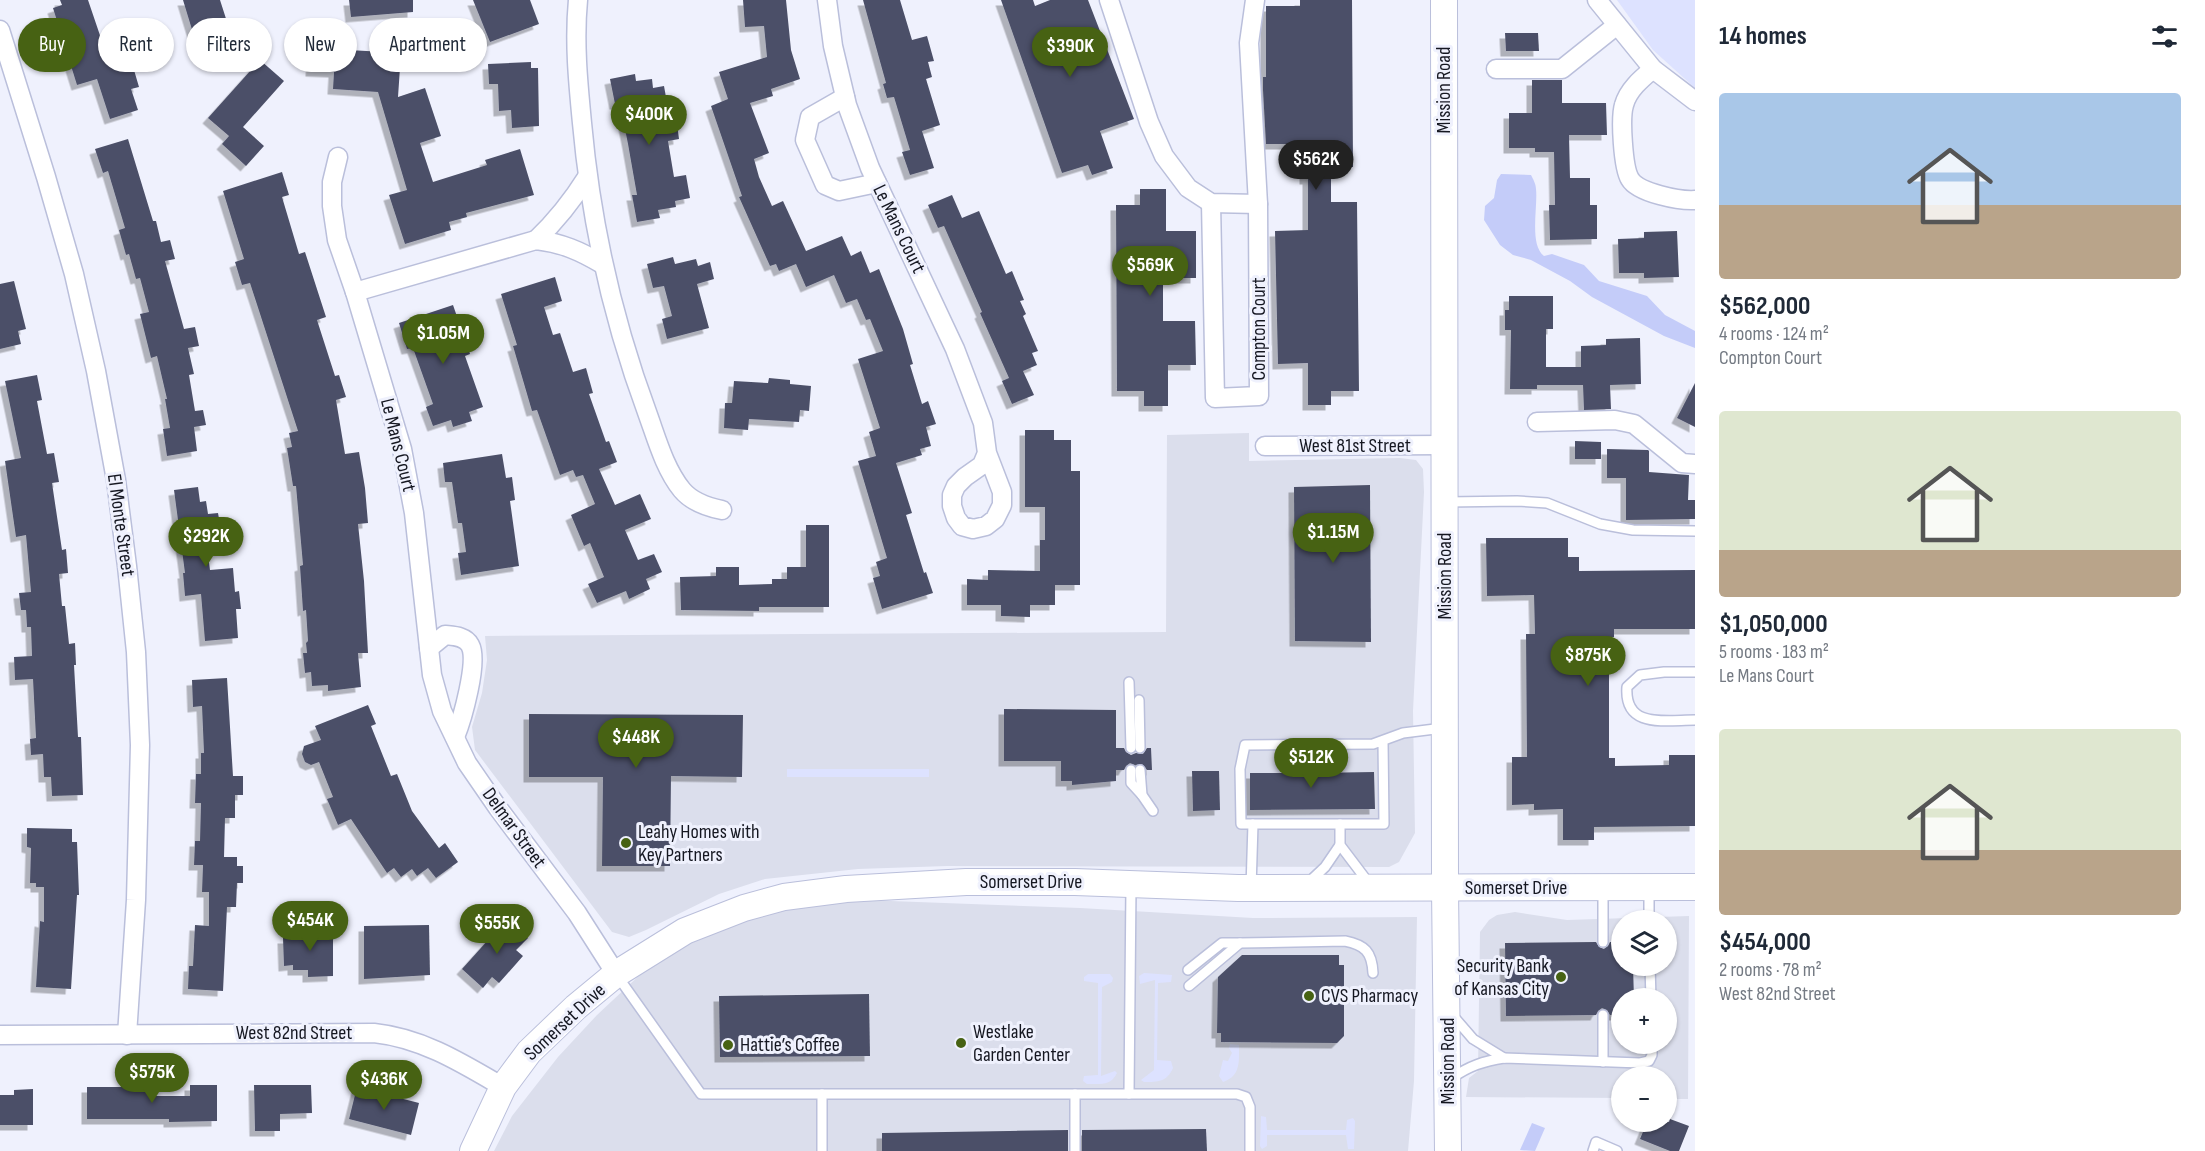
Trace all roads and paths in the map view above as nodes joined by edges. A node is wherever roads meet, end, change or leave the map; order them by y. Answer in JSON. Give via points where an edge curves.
{"nodes":[{"id":1,"x":578,"y":0,"type":"edge"},
{"id":2,"x":826,"y":0,"type":"edge"},
{"id":3,"x":1109,"y":0,"type":"edge"},
{"id":4,"x":1255,"y":0,"type":"edge"},
{"id":5,"x":1444,"y":0,"type":"edge"},
{"id":6,"x":1597,"y":0,"type":"edge"},
{"id":7,"x":1617,"y":25,"type":"junction"},
{"id":8,"x":0,"y":30,"type":"edge"},
{"id":9,"x":1496,"y":69,"type":"dead end"},
{"id":10,"x":1653,"y":69,"type":"junction"},
{"id":11,"x":845,"y":97,"type":"junction"},
{"id":12,"x":1695,"y":101,"type":"edge"},
{"id":13,"x":338,"y":157,"type":"dead end"},
{"id":14,"x":587,"y":177,"type":"junction"},
{"id":15,"x":877,"y":183,"type":"junction"},
{"id":16,"x":1695,"y":200,"type":"edge"},
{"id":17,"x":1211,"y":203,"type":"junction"},
{"id":18,"x":1258,"y":204,"type":"junction"},
{"id":19,"x":536,"y":240,"type":"junction"},
{"id":20,"x":603,"y":264,"type":"junction"},
{"id":21,"x":355,"y":292,"type":"junction"},
{"id":22,"x":1537,"y":422,"type":"dead end"},
{"id":23,"x":1445,"y":445,"type":"junction"},
{"id":24,"x":1265,"y":446,"type":"dead end"},
{"id":25,"x":987,"y":453,"type":"dead end"},
{"id":26,"x":1695,"y":464,"type":"edge"},
{"id":27,"x":1445,"y":502,"type":"junction"},
{"id":28,"x":722,"y":510,"type":"dead end"},
{"id":29,"x":1695,"y":531,"type":"edge"},
{"id":30,"x":423,"y":603,"type":"joint"},
{"id":31,"x":429,"y":648,"type":"junction"},
{"id":32,"x":1695,"y":672,"type":"edge"},
{"id":33,"x":1129,"y":682,"type":"dead end"},
{"id":34,"x":1138,"y":700,"type":"dead end"},
{"id":35,"x":1695,"y":720,"type":"edge"},
{"id":36,"x":1445,"y":728,"type":"junction"},
{"id":37,"x":454,"y":737,"type":"junction"},
{"id":38,"x":1383,"y":741,"type":"junction"},
{"id":39,"x":1135,"y":770,"type":"dead end"},
{"id":40,"x":1153,"y":811,"type":"dead end"},
{"id":41,"x":1253,"y":824,"type":"junction"},
{"id":42,"x":1340,"y":824,"type":"junction"},
{"id":43,"x":1340,"y":845,"type":"junction"},
{"id":44,"x":1131,"y":884,"type":"junction"},
{"id":45,"x":1603,"y":887,"type":"junction"},
{"id":46,"x":1649,"y":887,"type":"junction"},
{"id":47,"x":1695,"y":887,"type":"edge"},
{"id":48,"x":1251,"y":888,"type":"junction"},
{"id":49,"x":1374,"y":888,"type":"junction"},
{"id":50,"x":1445,"y":888,"type":"junction"},
{"id":51,"x":1300,"y":889,"type":"junction"},
{"id":52,"x":1649,"y":910,"type":"edge"},
{"id":53,"x":1603,"y":942,"type":"dead end"},
{"id":54,"x":1240,"y":943,"type":"junction"},
{"id":55,"x":1188,"y":970,"type":"dead end"},
{"id":56,"x":1373,"y":973,"type":"dead end"},
{"id":57,"x":616,"y":974,"type":"junction"},
{"id":58,"x":1189,"y":986,"type":"dead end"},
{"id":59,"x":1448,"y":1008,"type":"junction"},
{"id":60,"x":1603,"y":1015,"type":"dead end"},
{"id":61,"x":0,"y":1035,"type":"edge"},
{"id":62,"x":127,"y":1035,"type":"junction"},
{"id":63,"x":1652,"y":1054,"type":"edge"},
{"id":64,"x":1504,"y":1058,"type":"junction"},
{"id":65,"x":1603,"y":1062,"type":"junction"},
{"id":66,"x":1448,"y":1081,"type":"junction"},
{"id":67,"x":503,"y":1087,"type":"junction"},
{"id":68,"x":822,"y":1094,"type":"junction"},
{"id":69,"x":1075,"y":1094,"type":"junction"},
{"id":70,"x":1129,"y":1094,"type":"junction"},
{"id":71,"x":473,"y":1151,"type":"edge"},
{"id":72,"x":822,"y":1151,"type":"edge"},
{"id":73,"x":1075,"y":1151,"type":"edge"},
{"id":74,"x":1250,"y":1151,"type":"edge"},
{"id":75,"x":1448,"y":1151,"type":"edge"},
{"id":76,"x":1593,"y":1151,"type":"edge"},
{"id":77,"x":1617,"y":1151,"type":"edge"}],
"edges":[{"from":1,"to":14,"type":"street","via":[[578,88]]},
{"from":2,"to":11,"type":"street","name":"Le Mans Court"},
{"from":3,"to":17,"type":"street","via":[[1164,156],[1188,188]]},
{"from":4,"to":18,"type":"street","name":"Compton Court","via":[[1249,43]]},
{"from":5,"to":23,"type":"street","name":"Mission Road"},
{"from":6,"to":7,"type":"street"},
{"from":7,"to":9,"type":"street","via":[[1562,69]]},
{"from":7,"to":10,"type":"street"},
{"from":8,"to":62,"type":"street","name":"El Monte Street","via":[[74,274],[100,393],[126,555],[140,745]]},
{"from":10,"to":12,"type":"street"},
{"from":10,"to":16,"type":"street","via":[[1635,86],[1623,106],[1623,157],[1630,180],[1642,190]]},
{"from":11,"to":15,"type":"street","name":"Le Mans Court"},
{"from":11,"to":15,"type":"street","via":[[810,117],[805,140],[825,185],[839,191]]},
{"from":13,"to":21,"type":"street","name":"Le Mans Court","via":[[332,206]]},
{"from":14,"to":19,"type":"street","via":[[570,204]]},
{"from":14,"to":20,"type":"street"},
{"from":15,"to":25,"type":"street","name":"Le Mans Court","via":[[955,349],[983,423]]},
{"from":17,"to":18,"type":"street"},
{"from":17,"to":18,"type":"street","name":"Compton Court","via":[[1215,398],[1259,396]]},
{"from":19,"to":20,"type":"street","via":[[558,242]]},
{"from":19,"to":21,"type":"street"},
{"from":20,"to":28,"type":"street","via":[[635,381],[666,463],[682,490],[703,506]]},
{"from":21,"to":30,"type":"street","name":"Le Mans Court","via":[[402,449],[414,513]]},
{"from":22,"to":26,"type":"street","via":[[1615,420],[1634,424],[1682,463]]},
{"from":23,"to":24,"type":"street","name":"West 81st Street"},
{"from":23,"to":27,"type":"street","name":"Mission Road"},
{"from":27,"to":29,"type":"lane","via":[[1547,503],[1600,524],[1633,530]]},
{"from":27,"to":36,"type":"street","name":"Mission Road"},
{"from":30,"to":31,"type":"street","name":"Delmar Street"},
{"from":31,"to":37,"type":"street","name":"Delmar Street","via":[[442,711]]},
{"from":31,"to":37,"type":"street","via":[[445,635],[458,636],[469,642],[474,655],[463,716]]},
{"from":32,"to":35,"type":"lane","via":[[1640,675],[1627,687],[1626,698],[1630,710],[1641,719]]},
{"from":33,"to":34,"type":"lane","via":[[1135,748]]},
{"from":36,"to":38,"type":"lane","via":[[1403,733]]},
{"from":36,"to":50,"type":"street","name":"Mission Road"},
{"from":37,"to":57,"type":"street","name":"Delmar Street","via":[[467,763],[577,913]]},
{"from":38,"to":41,"type":"lane","via":[[1245,745],[1240,769],[1241,824]]},
{"from":38,"to":42,"type":"lane","via":[[1383,824]]},
{"from":39,"to":40,"type":"lane","via":[[1142,795]]},
{"from":41,"to":42,"type":"lane"},
{"from":41,"to":48,"type":"lane"},
{"from":42,"to":43,"type":"lane"},
{"from":43,"to":49,"type":"lane"},
{"from":43,"to":51,"type":"lane","via":[[1325,867]]},
{"from":44,"to":48,"type":"street","name":"Somerset Drive"},
{"from":44,"to":57,"type":"street","name":"Somerset Drive","via":[[966,882],[784,897],[701,923]]},
{"from":44,"to":70,"type":"lane"},
{"from":45,"to":46,"type":"street","name":"Somerset Drive"},
{"from":45,"to":50,"type":"street","name":"Somerset Drive"},
{"from":45,"to":53,"type":"lane"},
{"from":46,"to":47,"type":"street","name":"Somerset Drive"},
{"from":46,"to":52,"type":"lane"},
{"from":48,"to":51,"type":"street","name":"Somerset Drive"},
{"from":49,"to":50,"type":"street","name":"Somerset Drive"},
{"from":49,"to":51,"type":"street","name":"Somerset Drive"},
{"from":50,"to":59,"type":"street","name":"Mission Road"},
{"from":54,"to":55,"type":"lane","via":[[1222,943]]},
{"from":54,"to":56,"type":"lane","via":[[1356,943],[1370,952]]},
{"from":54,"to":58,"type":"lane"},
{"from":57,"to":67,"type":"street","name":"Somerset Drive","via":[[529,1052]]},
{"from":57,"to":68,"type":"lane","name":"Delmar Street","via":[[700,1094]]},
{"from":59,"to":64,"type":"lane","via":[[1473,1039]]},
{"from":59,"to":66,"type":"street","name":"Mission Road"},
{"from":60,"to":65,"type":"lane"},
{"from":61,"to":62,"type":"street","name":"West 82nd Street"},
{"from":62,"to":67,"type":"street","name":"West 82nd Street","via":[[391,1035],[448,1055]]},
{"from":63,"to":65,"type":"lane","via":[[1640,1063]]},
{"from":64,"to":65,"type":"lane"},
{"from":64,"to":66,"type":"lane","via":[[1484,1061]]},
{"from":66,"to":75,"type":"street","name":"Mission Road"},
{"from":67,"to":71,"type":"street","name":"Somerset Drive"},
{"from":68,"to":69,"type":"lane"},
{"from":68,"to":72,"type":"lane"},
{"from":69,"to":70,"type":"lane"},
{"from":69,"to":73,"type":"lane"},
{"from":70,"to":74,"type":"lane","via":[[1246,1097],[1250,1107]]},
{"from":76,"to":77,"type":"lane","via":[[1596,1143]]}]}
